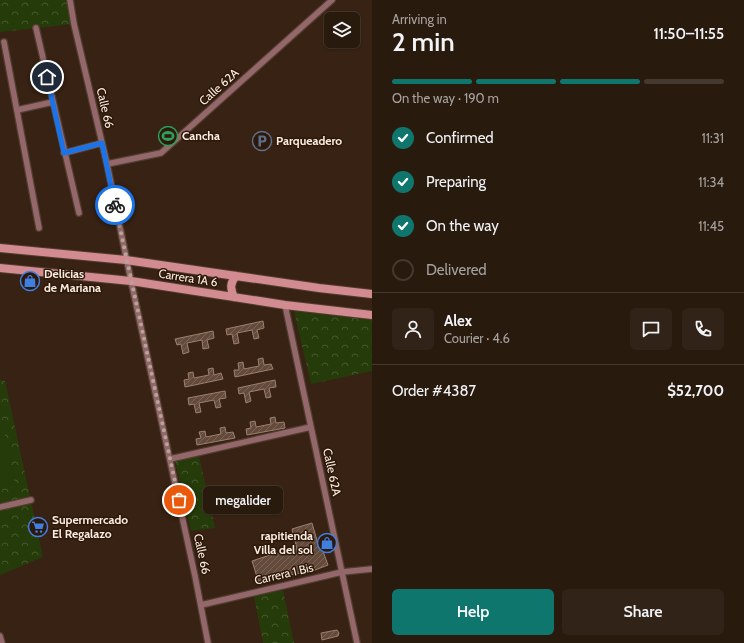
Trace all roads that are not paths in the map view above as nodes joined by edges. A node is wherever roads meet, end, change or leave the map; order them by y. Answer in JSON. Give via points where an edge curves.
{"nodes":[{"id":1,"x":70,"y":0,"type":"edge"},
{"id":2,"x":332,"y":0,"type":"edge"},
{"id":3,"x":36,"y":28,"type":"dead end"},
{"id":4,"x":4,"y":42,"type":"dead end"},
{"id":5,"x":52,"y":102,"type":"junction"},
{"id":6,"x":17,"y":110,"type":"junction"},
{"id":7,"x":102,"y":143,"type":"junction"},
{"id":8,"x":64,"y":153,"type":"junction"},
{"id":9,"x":107,"y":164,"type":"junction"},
{"id":10,"x":79,"y":213,"type":"dead end"},
{"id":11,"x":39,"y":228,"type":"dead end"},
{"id":12,"x":0,"y":248,"type":"edge"},
{"id":13,"x":126,"y":260,"type":"junction"},
{"id":14,"x":0,"y":268,"type":"edge"},
{"id":15,"x":236,"y":276,"type":"junction"},
{"id":16,"x":131,"y":281,"type":"junction"},
{"id":17,"x":372,"y":294,"type":"edge"},
{"id":18,"x":234,"y":297,"type":"junction"},
{"id":19,"x":285,"y":305,"type":"junction"},
{"id":20,"x":372,"y":315,"type":"edge"},
{"id":21,"x":311,"y":427,"type":"junction"},
{"id":22,"x":170,"y":459,"type":"junction"},
{"id":23,"x":31,"y":500,"type":"dead end"},
{"id":24,"x":0,"y":507,"type":"edge"},
{"id":25,"x":372,"y":569,"type":"edge"},
{"id":26,"x":342,"y":572,"type":"junction"},
{"id":27,"x":201,"y":605,"type":"junction"},
{"id":28,"x":0,"y":636,"type":"edge"},
{"id":29,"x":2,"y":643,"type":"edge"},
{"id":30,"x":208,"y":643,"type":"edge"},
{"id":31,"x":357,"y":643,"type":"edge"}],
"edges":[{"from":1,"to":7,"type":"street","name":"Calle 66"},
{"from":2,"to":9,"type":"street","name":"Calle 62A","via":[[161,153]]},
{"from":3,"to":5,"type":"street"},
{"from":4,"to":6,"type":"street"},
{"from":5,"to":6,"type":"street"},
{"from":5,"to":8,"type":"street"},
{"from":6,"to":11,"type":"street"},
{"from":7,"to":8,"type":"street"},
{"from":7,"to":9,"type":"street","name":"Calle 66"},
{"from":8,"to":10,"type":"street"},
{"from":9,"to":13,"type":"street","name":"Calle 66"},
{"from":12,"to":13,"type":"street","name":"Carrera 1A 6"},
{"from":13,"to":15,"type":"street","name":"Carrera 1A 6"},
{"from":13,"to":16,"type":"street","name":"Calle 66"},
{"from":14,"to":16,"type":"street","name":"Carrera 1A 6"},
{"from":15,"to":17,"type":"street","name":"Carrera 1A 6"},
{"from":15,"to":18,"type":"street","via":[[231,290]]},
{"from":16,"to":18,"type":"street","name":"Carrera 1A 6"},
{"from":16,"to":22,"type":"street","name":"Calle 66"},
{"from":18,"to":19,"type":"street","name":"Carrera 1A 6"},
{"from":19,"to":20,"type":"street","name":"Carrera 1A 6"},
{"from":19,"to":21,"type":"street","name":"Calle 62A"},
{"from":21,"to":22,"type":"street"},
{"from":21,"to":26,"type":"street","name":"Calle 62A"},
{"from":22,"to":27,"type":"street","name":"Calle 66"},
{"from":23,"to":24,"type":"street"},
{"from":25,"to":26,"type":"street","name":"Carrera 1 Bis"},
{"from":26,"to":27,"type":"street","name":"Carrera 1 Bis"},
{"from":26,"to":31,"type":"street","name":"Calle 62A"},
{"from":27,"to":30,"type":"street","name":"Calle 66"},
{"from":28,"to":29,"type":"street"}]}
